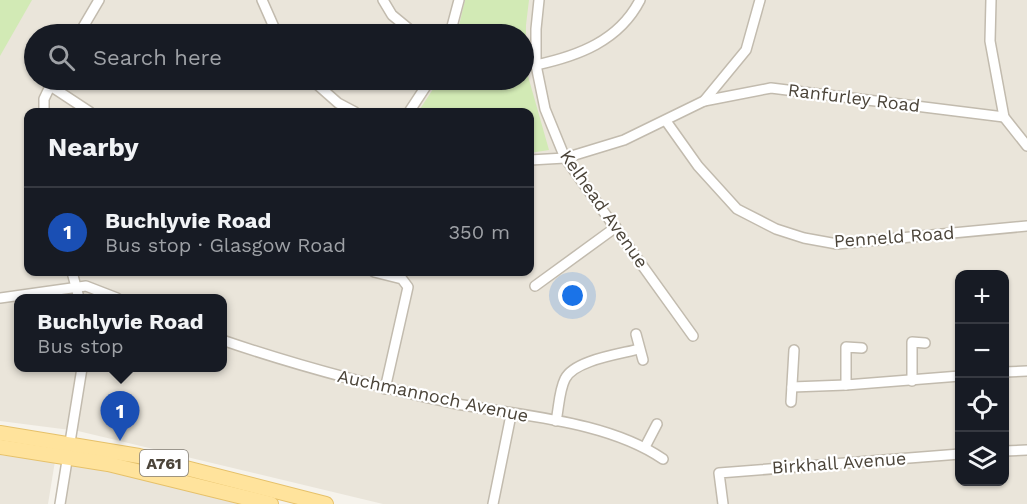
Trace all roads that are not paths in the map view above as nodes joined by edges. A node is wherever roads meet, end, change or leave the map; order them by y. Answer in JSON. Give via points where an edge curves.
{"nodes":[{"id":1,"x":99,"y":0,"type":"edge"},
{"id":2,"x":262,"y":0,"type":"edge"},
{"id":3,"x":383,"y":0,"type":"edge"},
{"id":4,"x":459,"y":0,"type":"edge"},
{"id":5,"x":539,"y":0,"type":"edge"},
{"id":6,"x":640,"y":0,"type":"edge"},
{"id":7,"x":760,"y":0,"type":"edge"},
{"id":8,"x":991,"y":0,"type":"edge"},
{"id":9,"x":85,"y":24,"type":"edge"},
{"id":10,"x":273,"y":24,"type":"edge"},
{"id":11,"x":403,"y":24,"type":"edge"},
{"id":12,"x":453,"y":24,"type":"edge"},
{"id":13,"x":536,"y":65,"type":"junction"},
{"id":14,"x":49,"y":90,"type":"edge"},
{"id":15,"x":61,"y":90,"type":"edge"},
{"id":16,"x":323,"y":90,"type":"edge"},
{"id":17,"x":423,"y":90,"type":"edge"},
{"id":18,"x":704,"y":101,"type":"junction"},
{"id":19,"x":45,"y":108,"type":"edge"},
{"id":20,"x":85,"y":108,"type":"edge"},
{"id":21,"x":347,"y":108,"type":"edge"},
{"id":22,"x":412,"y":108,"type":"edge"},
{"id":23,"x":1004,"y":117,"type":"junction"},
{"id":24,"x":666,"y":121,"type":"junction"},
{"id":25,"x":1027,"y":146,"type":"edge"},
{"id":26,"x":565,"y":158,"type":"junction"},
{"id":27,"x":534,"y":160,"type":"edge"},
{"id":28,"x":1027,"y":226,"type":"edge"},
{"id":29,"x":616,"y":227,"type":"junction"},
{"id":30,"x":73,"y":276,"type":"edge"},
{"id":31,"x":388,"y":276,"type":"edge"},
{"id":32,"x":76,"y":286,"type":"junction"},
{"id":33,"x":535,"y":286,"type":"dead end"},
{"id":34,"x":25,"y":294,"type":"edge"},
{"id":35,"x":78,"y":294,"type":"edge"},
{"id":36,"x":107,"y":294,"type":"edge"},
{"id":37,"x":636,"y":334,"type":"dead end"},
{"id":38,"x":693,"y":336,"type":"dead end"},
{"id":39,"x":227,"y":342,"type":"edge"},
{"id":40,"x":925,"y":343,"type":"dead end"},
{"id":41,"x":639,"y":348,"type":"junction"},
{"id":42,"x":862,"y":348,"type":"dead end"},
{"id":43,"x":794,"y":350,"type":"dead end"},
{"id":44,"x":644,"y":360,"type":"dead end"},
{"id":45,"x":1027,"y":371,"type":"edge"},
{"id":46,"x":81,"y":372,"type":"edge"},
{"id":47,"x":1009,"y":372,"type":"edge"},
{"id":48,"x":955,"y":377,"type":"edge"},
{"id":49,"x":912,"y":381,"type":"junction"},
{"id":50,"x":846,"y":385,"type":"junction"},
{"id":51,"x":792,"y":387,"type":"junction"},
{"id":52,"x":385,"y":389,"type":"junction"},
{"id":53,"x":791,"y":402,"type":"dead end"},
{"id":54,"x":511,"y":415,"type":"junction"},
{"id":55,"x":556,"y":421,"type":"junction"},
{"id":56,"x":657,"y":424,"type":"dead end"},
{"id":57,"x":6,"y":441,"type":"edge"},
{"id":58,"x":645,"y":447,"type":"junction"},
{"id":59,"x":68,"y":449,"type":"junction"},
{"id":60,"x":1027,"y":450,"type":"edge"},
{"id":61,"x":1009,"y":451,"type":"edge"},
{"id":62,"x":955,"y":454,"type":"edge"},
{"id":63,"x":663,"y":459,"type":"dead end"},
{"id":64,"x":60,"y":504,"type":"edge"},
{"id":65,"x":271,"y":504,"type":"edge"},
{"id":66,"x":326,"y":504,"type":"edge"},
{"id":67,"x":494,"y":504,"type":"edge"},
{"id":68,"x":723,"y":504,"type":"edge"}],
"edges":[{"from":1,"to":9,"type":"street"},
{"from":2,"to":10,"type":"street"},
{"from":3,"to":11,"type":"street"},
{"from":4,"to":12,"type":"street"},
{"from":5,"to":13,"type":"street","name":"Kelhead Avenue"},
{"from":6,"to":13,"type":"street","via":[[610,35],[591,50]]},
{"from":7,"to":18,"type":"street","via":[[746,50]]},
{"from":8,"to":23,"type":"street","via":[[990,41]]},
{"from":13,"to":26,"type":"street","name":"Kelhead Avenue","via":[[545,109]]},
{"from":14,"to":19,"type":"street"},
{"from":15,"to":20,"type":"street"},
{"from":16,"to":21,"type":"street"},
{"from":17,"to":22,"type":"street"},
{"from":18,"to":23,"type":"street","name":"Ranfurley Road","via":[[771,88]]},
{"from":18,"to":24,"type":"street"},
{"from":23,"to":25,"type":"street"},
{"from":24,"to":26,"type":"street","via":[[624,140]]},
{"from":24,"to":28,"type":"street","name":"Penneld Road","via":[[698,166],[737,209],[804,238],[837,244]]},
{"from":26,"to":27,"type":"street"},
{"from":26,"to":29,"type":"street","name":"Kelhead Avenue"},
{"from":29,"to":33,"type":"street"},
{"from":29,"to":38,"type":"street","name":"Kelhead Avenue"},
{"from":30,"to":32,"type":"street"},
{"from":31,"to":52,"type":"street","via":[[406,281],[408,286]]},
{"from":32,"to":34,"type":"street"},
{"from":32,"to":35,"type":"street"},
{"from":32,"to":36,"type":"street"},
{"from":37,"to":41,"type":"street"},
{"from":39,"to":52,"type":"street","name":"Auchmannoch Avenue"},
{"from":40,"to":49,"type":"street","via":[[912,342]]},
{"from":41,"to":44,"type":"street"},
{"from":41,"to":55,"type":"street","via":[[575,368],[563,385]]},
{"from":42,"to":50,"type":"street","via":[[846,347]]},
{"from":43,"to":51,"type":"street"},
{"from":45,"to":47,"type":"street"},
{"from":46,"to":59,"type":"street"},
{"from":48,"to":49,"type":"street"},
{"from":49,"to":50,"type":"street"},
{"from":50,"to":51,"type":"street"},
{"from":51,"to":53,"type":"street"},
{"from":52,"to":54,"type":"street","name":"Auchmannoch Avenue"},
{"from":54,"to":55,"type":"street","name":"Auchmannoch Avenue"},
{"from":54,"to":67,"type":"street"},
{"from":55,"to":58,"type":"street","name":"Auchmannoch Avenue"},
{"from":56,"to":58,"type":"street"},
{"from":57,"to":59,"type":"main road","number":"A761"},
{"from":58,"to":63,"type":"street","name":"Auchmannoch Avenue"},
{"from":59,"to":64,"type":"street"},
{"from":59,"to":65,"type":"main road","number":"A761"},
{"from":59,"to":66,"type":"main road","number":"A761","via":[[139,456]]},
{"from":60,"to":61,"type":"street"},
{"from":62,"to":68,"type":"street","name":"Birkhall Avenue","via":[[719,473]]}]}
